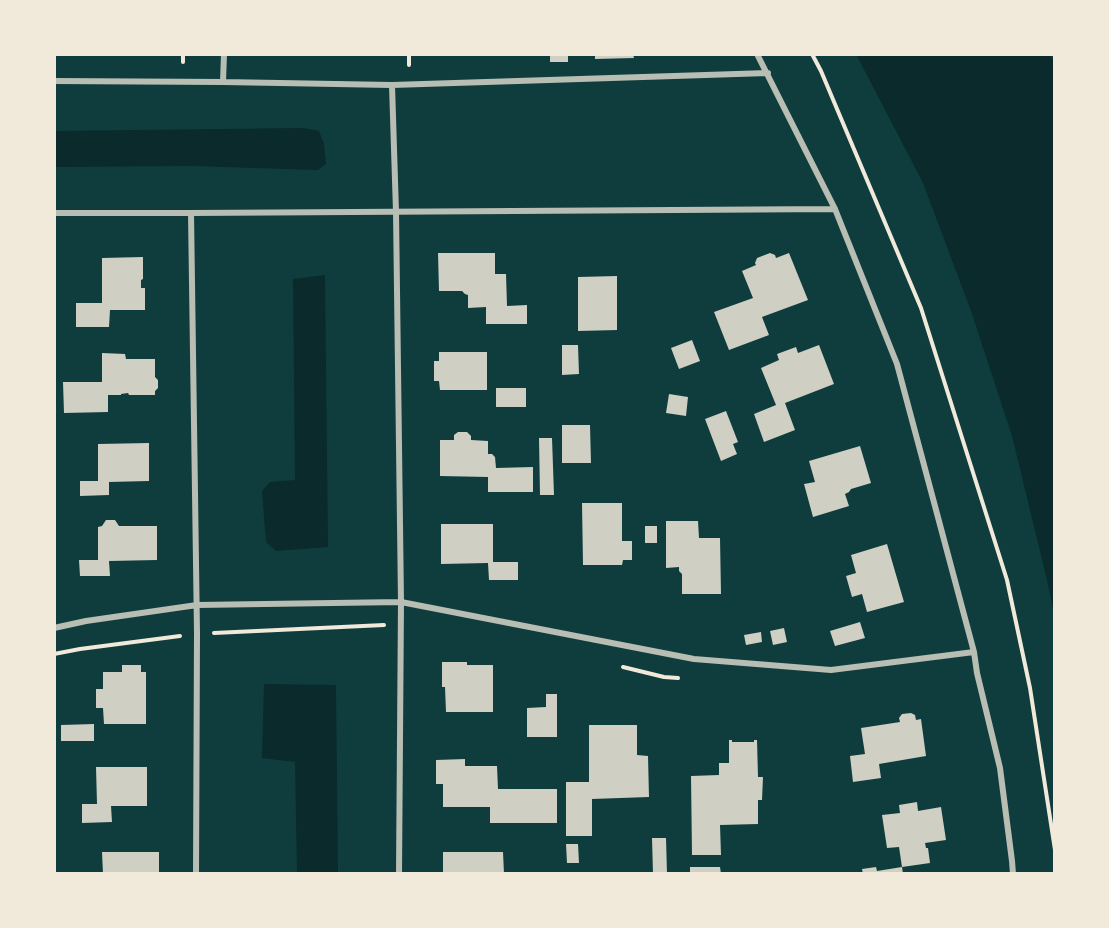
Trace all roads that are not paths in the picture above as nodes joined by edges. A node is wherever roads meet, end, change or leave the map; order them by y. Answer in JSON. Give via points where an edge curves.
{"nodes":[{"id":1,"x":224,"y":54,"type":"edge"},
{"id":2,"x":757,"y":54,"type":"edge"},
{"id":3,"x":768,"y":73,"type":"junction"},
{"id":4,"x":54,"y":81,"type":"edge"},
{"id":5,"x":223,"y":82,"type":"junction"},
{"id":6,"x":392,"y":85,"type":"junction"},
{"id":7,"x":835,"y":209,"type":"junction"},
{"id":8,"x":396,"y":212,"type":"junction"},
{"id":9,"x":54,"y":213,"type":"edge"},
{"id":10,"x":191,"y":213,"type":"junction"},
{"id":11,"x":401,"y":602,"type":"junction"},
{"id":12,"x":197,"y":605,"type":"junction"},
{"id":13,"x":54,"y":628,"type":"edge"},
{"id":14,"x":974,"y":652,"type":"junction"},
{"id":15,"x":196,"y":874,"type":"edge"},
{"id":16,"x":399,"y":874,"type":"edge"},
{"id":17,"x":1013,"y":874,"type":"edge"}],
"edges":[{"from":1,"to":5,"type":"street"},
{"from":2,"to":3,"type":"street"},
{"from":3,"to":6,"type":"street"},
{"from":3,"to":7,"type":"street"},
{"from":4,"to":5,"type":"street"},
{"from":5,"to":6,"type":"street"},
{"from":6,"to":8,"type":"street"},
{"from":7,"to":8,"type":"street"},
{"from":7,"to":14,"type":"street","via":[[897,364]]},
{"from":8,"to":10,"type":"street"},
{"from":8,"to":11,"type":"street"},
{"from":9,"to":10,"type":"street"},
{"from":10,"to":12,"type":"street"},
{"from":11,"to":12,"type":"street"},
{"from":11,"to":14,"type":"street","via":[[694,659],[831,670]]},
{"from":11,"to":16,"type":"street"},
{"from":12,"to":13,"type":"street"},
{"from":12,"to":15,"type":"street"},
{"from":14,"to":17,"type":"street","via":[[1000,768]]}]}
